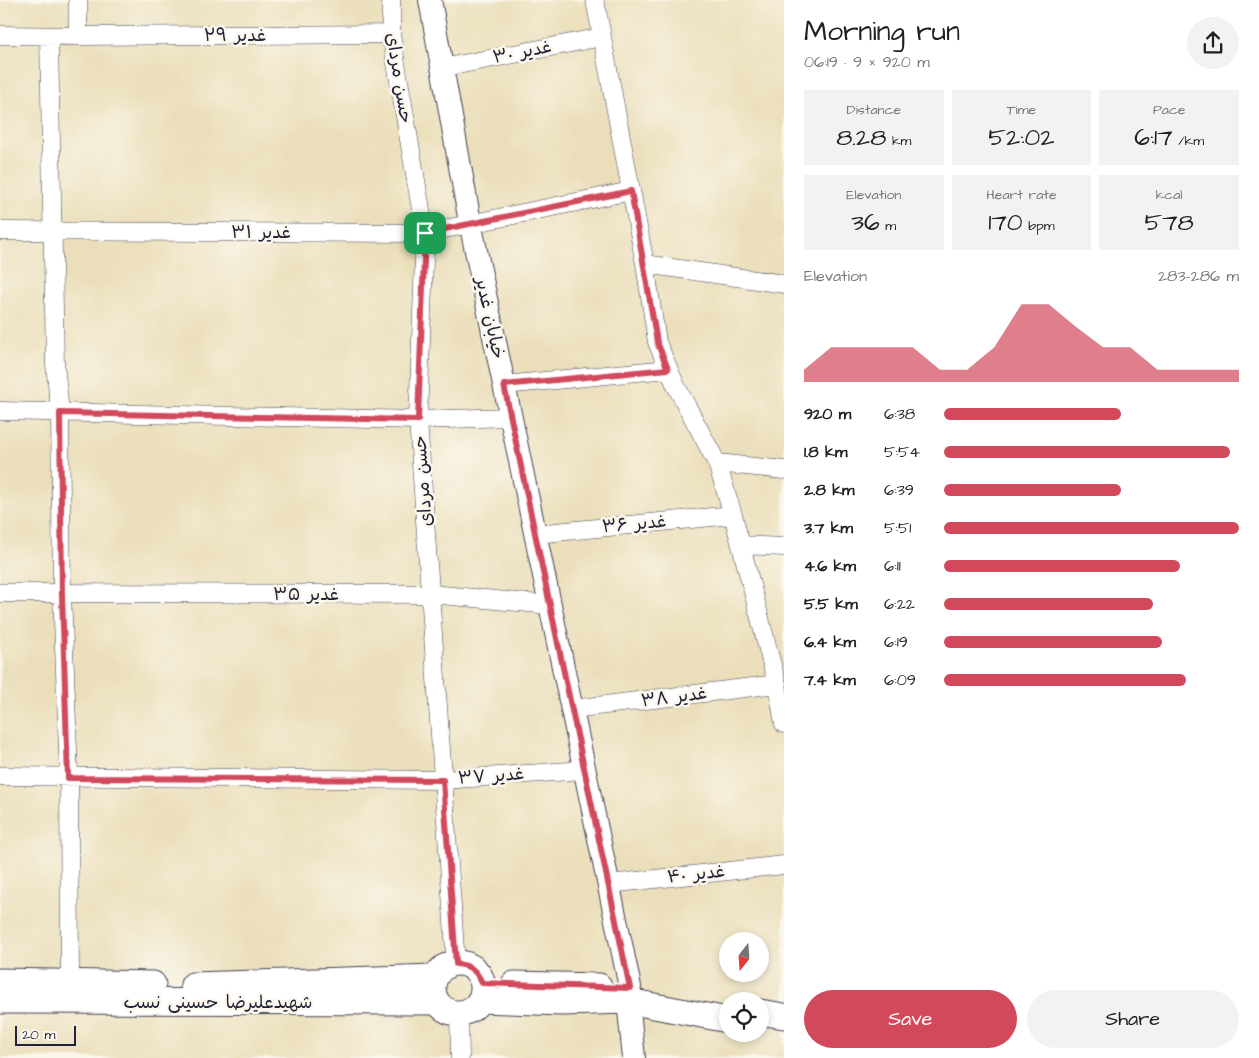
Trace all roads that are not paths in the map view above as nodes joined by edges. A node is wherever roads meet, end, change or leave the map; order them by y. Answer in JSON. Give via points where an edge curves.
{"nodes":[{"id":1,"x":78,"y":0,"type":"edge"},
{"id":2,"x":391,"y":0,"type":"edge"},
{"id":3,"x":430,"y":0,"type":"edge"},
{"id":4,"x":595,"y":0,"type":"edge"},
{"id":5,"x":391,"y":34,"type":"junction"},
{"id":6,"x":0,"y":35,"type":"edge"},
{"id":7,"x":49,"y":36,"type":"junction"},
{"id":8,"x":78,"y":36,"type":"junction"},
{"id":9,"x":602,"y":36,"type":"junction"},
{"id":10,"x":442,"y":68,"type":"junction"},
{"id":11,"x":631,"y":191,"type":"junction"},
{"id":12,"x":470,"y":222,"type":"junction"},
{"id":13,"x":0,"y":231,"type":"edge"},
{"id":14,"x":52,"y":231,"type":"junction"},
{"id":15,"x":425,"y":233,"type":"junction"},
{"id":16,"x":645,"y":264,"type":"junction"},
{"id":17,"x":784,"y":284,"type":"edge"},
{"id":18,"x":668,"y":369,"type":"junction"},
{"id":19,"x":504,"y":385,"type":"junction"},
{"id":20,"x":0,"y":411,"type":"edge"},
{"id":21,"x":60,"y":413,"type":"junction"},
{"id":22,"x":510,"y":417,"type":"junction"},
{"id":23,"x":418,"y":420,"type":"junction"},
{"id":24,"x":717,"y":463,"type":"junction"},
{"id":25,"x":784,"y":470,"type":"edge"},
{"id":26,"x":733,"y":514,"type":"junction"},
{"id":27,"x":535,"y":534,"type":"junction"},
{"id":28,"x":740,"y":545,"type":"junction"},
{"id":29,"x":784,"y":547,"type":"edge"},
{"id":30,"x":0,"y":593,"type":"edge"},
{"id":31,"x":62,"y":594,"type":"junction"},
{"id":32,"x":431,"y":594,"type":"junction"},
{"id":33,"x":550,"y":605,"type":"junction"},
{"id":34,"x":776,"y":684,"type":"junction"},
{"id":35,"x":572,"y":709,"type":"junction"},
{"id":36,"x":783,"y":718,"type":"edge"},
{"id":37,"x":584,"y":770,"type":"junction"},
{"id":38,"x":0,"y":776,"type":"edge"},
{"id":39,"x":68,"y":778,"type":"junction"},
{"id":40,"x":443,"y":780,"type":"junction"},
{"id":41,"x":784,"y":865,"type":"edge"},
{"id":42,"x":609,"y":884,"type":"junction"},
{"id":43,"x":456,"y":964,"type":"junction"},
{"id":44,"x":435,"y":977,"type":"junction"},
{"id":45,"x":0,"y":981,"type":"edge"},
{"id":46,"x":70,"y":983,"type":"junction"},
{"id":47,"x":481,"y":991,"type":"junction"},
{"id":48,"x":629,"y":994,"type":"junction"},
{"id":49,"x":0,"y":1001,"type":"edge"},
{"id":50,"x":437,"y":1002,"type":"junction"},
{"id":51,"x":719,"y":1005,"type":"edge"},
{"id":52,"x":459,"y":1013,"type":"junction"},
{"id":53,"x":769,"y":1014,"type":"edge"},
{"id":54,"x":784,"y":1016,"type":"edge"},
{"id":55,"x":719,"y":1018,"type":"edge"},
{"id":56,"x":769,"y":1028,"type":"edge"},
{"id":57,"x":784,"y":1030,"type":"edge"},
{"id":58,"x":460,"y":1058,"type":"edge"},
{"id":59,"x":634,"y":1058,"type":"edge"}],
"edges":[{"from":1,"to":8,"type":"street"},
{"from":2,"to":5,"type":"street","name":"حسن مردای"},
{"from":3,"to":10,"type":"street","name":"خیابان غدیر"},
{"from":4,"to":9,"type":"street"},
{"from":5,"to":8,"type":"street","name":"غدیر ۲۹"},
{"from":5,"to":15,"type":"street","name":"حسن مردای"},
{"from":6,"to":7,"type":"street","name":"غدیر ۲۹"},
{"from":7,"to":8,"type":"street","name":"غدیر ۲۹"},
{"from":7,"to":14,"type":"street"},
{"from":9,"to":10,"type":"street","name":"غدیر ۳۰"},
{"from":9,"to":11,"type":"street"},
{"from":10,"to":12,"type":"street","name":"خیابان غدیر"},
{"from":11,"to":12,"type":"street","name":"غدیر ۳۱"},
{"from":11,"to":16,"type":"street"},
{"from":12,"to":15,"type":"street","name":"غدیر ۳۱"},
{"from":12,"to":19,"type":"street","name":"خیابان غدیر"},
{"from":13,"to":14,"type":"street","name":"غدیر ۳۱"},
{"from":14,"to":15,"type":"street","name":"غدیر ۳۱"},
{"from":14,"to":21,"type":"street","via":[[55,364]]},
{"from":15,"to":23,"type":"street","name":"حسن مردای"},
{"from":16,"to":17,"type":"street"},
{"from":16,"to":18,"type":"street","via":[[657,342]]},
{"from":18,"to":19,"type":"street"},
{"from":18,"to":24,"type":"street"},
{"from":19,"to":22,"type":"street","name":"خیابان غدیر"},
{"from":20,"to":21,"type":"street"},
{"from":21,"to":23,"type":"street"},
{"from":21,"to":31,"type":"street"},
{"from":22,"to":23,"type":"street"},
{"from":22,"to":27,"type":"street","name":"خیابان غدیر"},
{"from":23,"to":32,"type":"street","name":"حسن مردای"},
{"from":24,"to":25,"type":"street"},
{"from":24,"to":26,"type":"street"},
{"from":26,"to":27,"type":"street","name":"غدیر ۳۶"},
{"from":26,"to":28,"type":"street"},
{"from":27,"to":33,"type":"street","name":"خیابان غدیر"},
{"from":28,"to":29,"type":"street"},
{"from":28,"to":34,"type":"street"},
{"from":30,"to":31,"type":"street","name":"غدیر ۳۵"},
{"from":31,"to":32,"type":"street","name":"غدیر ۳۵"},
{"from":31,"to":39,"type":"street"},
{"from":32,"to":33,"type":"street","name":"غدیر ۳۵"},
{"from":32,"to":40,"type":"street","name":"حسن مردای"},
{"from":33,"to":35,"type":"street","name":"خیابان غدیر"},
{"from":34,"to":35,"type":"street","name":"غدیر ۳۸"},
{"from":34,"to":36,"type":"street"},
{"from":35,"to":37,"type":"street","name":"خیابان غدیر"},
{"from":37,"to":40,"type":"street","name":"غدیر ۳۷"},
{"from":37,"to":42,"type":"street","name":"خیابان غدیر"},
{"from":38,"to":39,"type":"street","name":"غدیر ۳۷"},
{"from":39,"to":40,"type":"street","name":"غدیر ۳۷"},
{"from":39,"to":46,"type":"street"},
{"from":40,"to":43,"type":"street","name":"حسن مردای"},
{"from":41,"to":42,"type":"street","name":"غدیر ۴۰"},
{"from":42,"to":48,"type":"street","name":"خیابان غدیر"},
{"from":43,"to":44,"type":"main road","via":[[440,970]]},
{"from":43,"to":47,"type":"main road","via":[[472,968],[478,975]]},
{"from":44,"to":46,"type":"main road","name":"شهیدعلیرضا حسینی نسب","via":[[196,985]]},
{"from":44,"to":50,"type":"main road","via":[[433,994]]},
{"from":45,"to":46,"type":"main road","name":"شهیدعلیرضا حسینی نسب"},
{"from":47,"to":48,"type":"main road","via":[[562,1003]]},
{"from":47,"to":52,"type":"main road","via":[[475,1007]]},
{"from":48,"to":51,"type":"main road"},
{"from":48,"to":55,"type":"main road"},
{"from":48,"to":59,"type":"street","name":"خیابان غدیر"},
{"from":49,"to":50,"type":"main road","name":"شهیدعلیرضا حسینی نسب"},
{"from":50,"to":52,"type":"main road","via":[[442,1008]]},
{"from":52,"to":58,"type":"street"},
{"from":53,"to":54,"type":"main road"},
{"from":56,"to":57,"type":"main road"}]}
